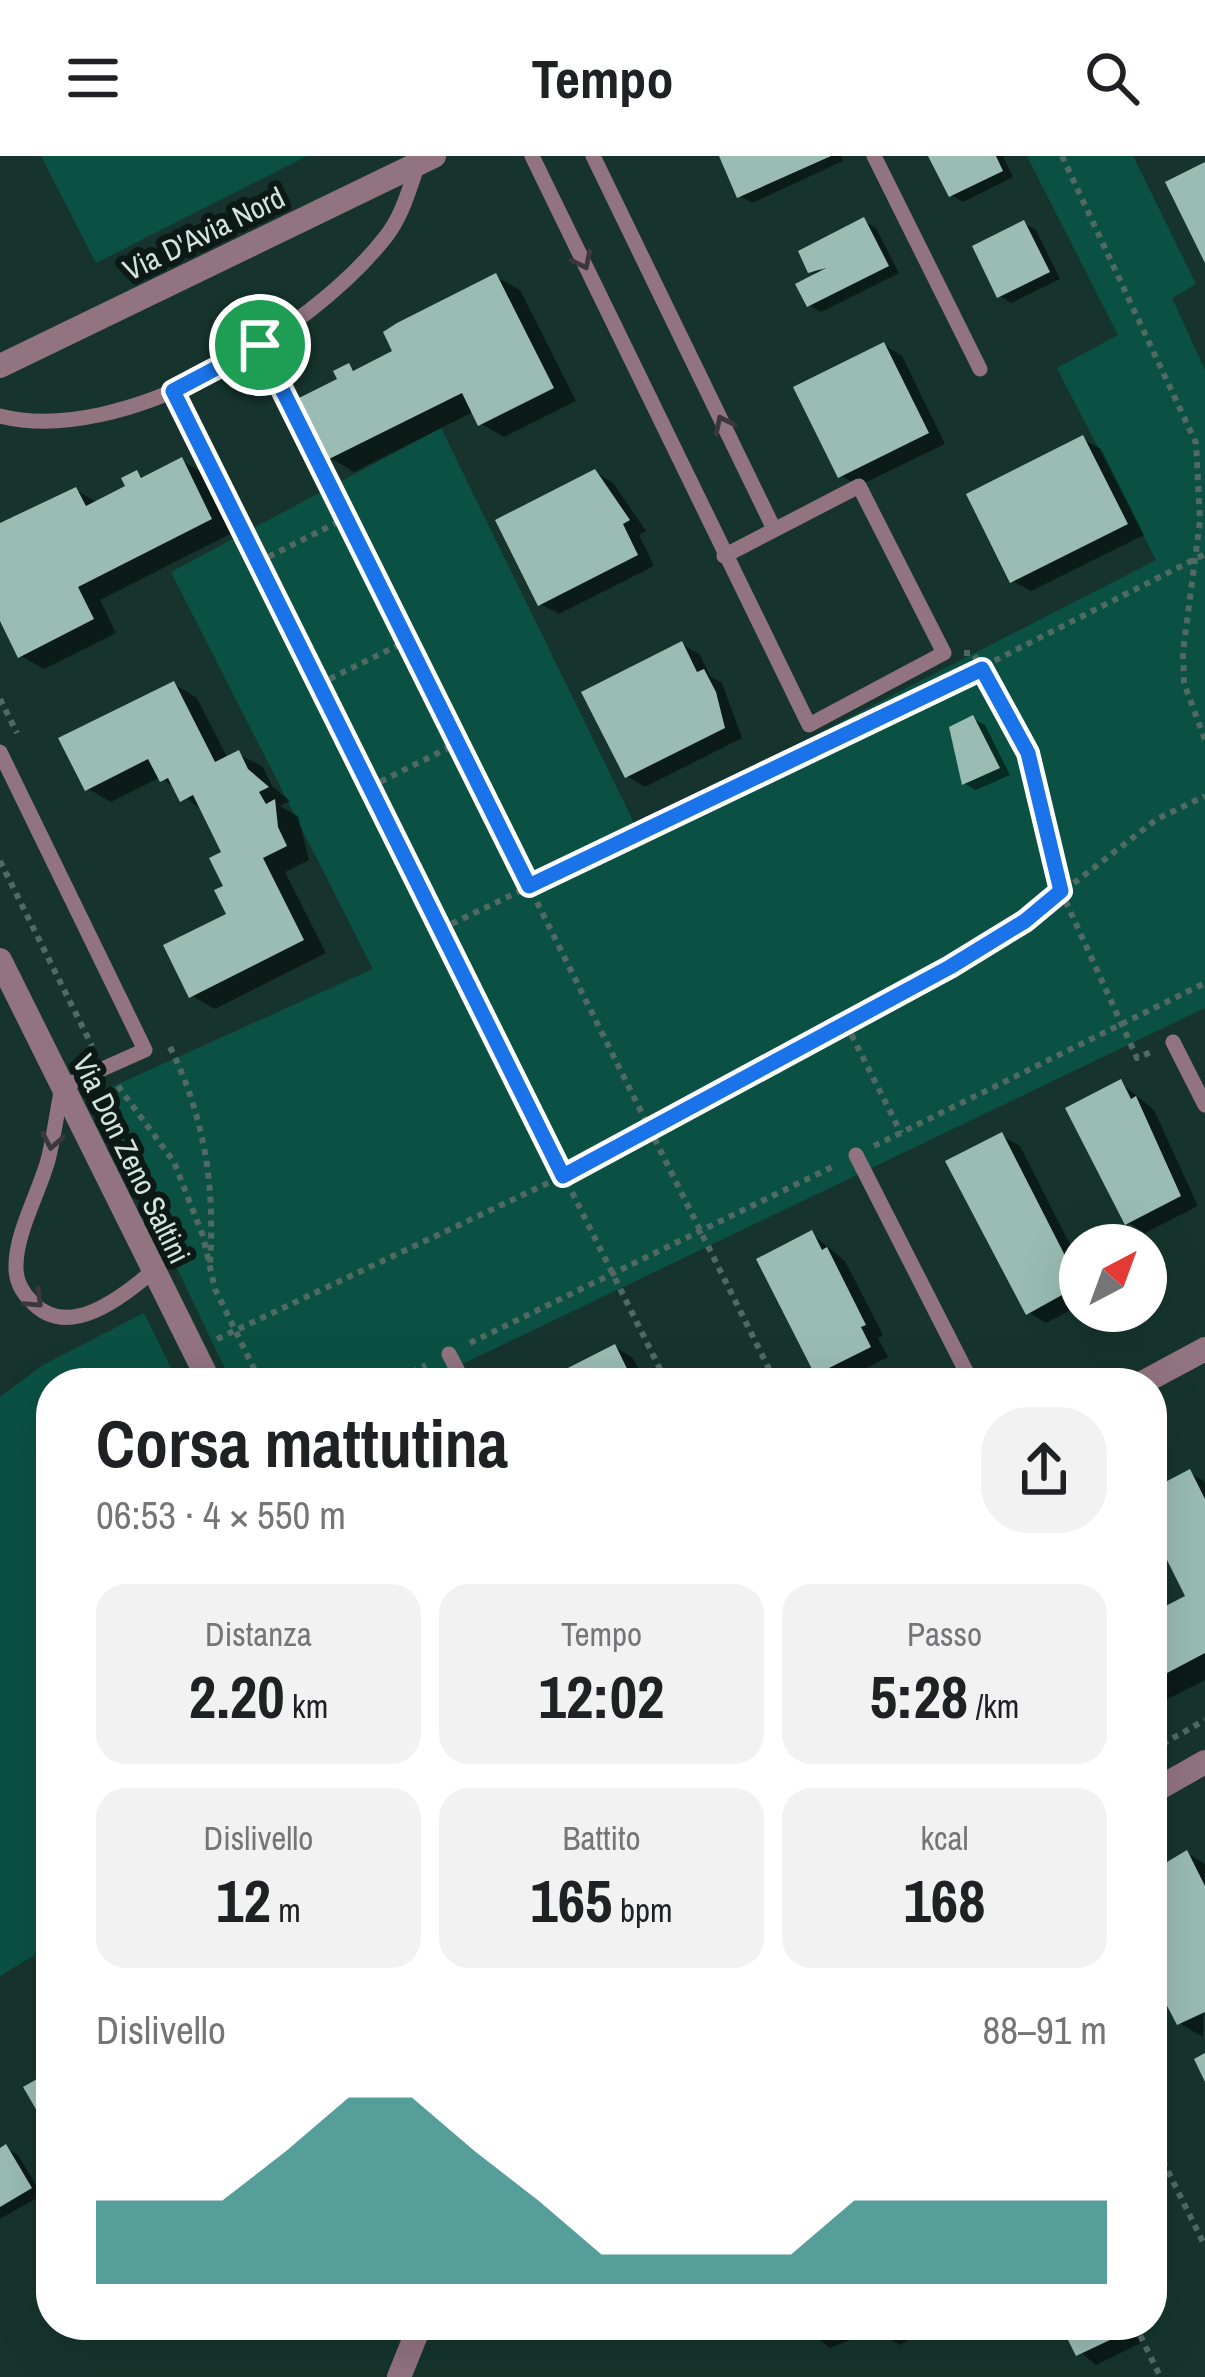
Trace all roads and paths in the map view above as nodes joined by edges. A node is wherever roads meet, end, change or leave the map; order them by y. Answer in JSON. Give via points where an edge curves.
{"nodes":[{"id":1,"x":532,"y":156,"type":"edge"},
{"id":2,"x":593,"y":156,"type":"edge"},
{"id":3,"x":874,"y":156,"type":"edge"},
{"id":4,"x":1061,"y":156,"type":"edge"},
{"id":5,"x":426,"y":160,"type":"edge"},
{"id":6,"x":260,"y":345,"type":"junction"},
{"id":7,"x":0,"y":366,"type":"edge"},
{"id":8,"x":980,"y":369,"type":"dead end"},
{"id":9,"x":173,"y":391,"type":"junction"},
{"id":10,"x":0,"y":416,"type":"edge"},
{"id":11,"x":346,"y":518,"type":"junction"},
{"id":12,"x":774,"y":529,"type":"junction"},
{"id":13,"x":1205,"y":554,"type":"edge"},
{"id":14,"x":724,"y":556,"type":"junction"},
{"id":15,"x":1193,"y":560,"type":"junction"},
{"id":16,"x":258,"y":562,"type":"junction"},
{"id":17,"x":407,"y":641,"type":"junction"},
{"id":18,"x":944,"y":653,"type":"junction"},
{"id":19,"x":982,"y":669,"type":"junction"},
{"id":20,"x":319,"y":684,"type":"junction"},
{"id":21,"x":896,"y":710,"type":"dead end"},
{"id":22,"x":1205,"y":740,"type":"edge"},
{"id":23,"x":831,"y":741,"type":"dead end"},
{"id":24,"x":458,"y":743,"type":"junction"},
{"id":25,"x":0,"y":752,"type":"edge"},
{"id":26,"x":370,"y":787,"type":"junction"},
{"id":27,"x":1205,"y":796,"type":"edge"},
{"id":28,"x":529,"y":886,"type":"junction"},
{"id":29,"x":1061,"y":891,"type":"junction"},
{"id":30,"x":441,"y":929,"type":"junction"},
{"id":31,"x":0,"y":961,"type":"edge"},
{"id":32,"x":1205,"y":983,"type":"edge"},
{"id":33,"x":846,"y":1024,"type":"junction"},
{"id":34,"x":1120,"y":1025,"type":"junction"},
{"id":35,"x":1173,"y":1042,"type":"joint"},
{"id":36,"x":62,"y":1087,"type":"junction"},
{"id":37,"x":1205,"y":1105,"type":"edge"},
{"id":38,"x":649,"y":1127,"type":"junction"},
{"id":39,"x":901,"y":1132,"type":"junction"},
{"id":40,"x":856,"y":1155,"type":"junction"},
{"id":41,"x":563,"y":1176,"type":"junction"},
{"id":42,"x":701,"y":1232,"type":"junction"},
{"id":43,"x":210,"y":1264,"type":"dead end"},
{"id":44,"x":153,"y":1271,"type":"junction"},
{"id":45,"x":611,"y":1272,"type":"junction"},
{"id":46,"x":234,"y":1329,"type":"junction"},
{"id":47,"x":1205,"y":1348,"type":"edge"},
{"id":48,"x":195,"y":1351,"type":"junction"},
{"id":49,"x":449,"y":1354,"type":"junction"},
{"id":50,"x":204,"y":1368,"type":"edge"},
{"id":51,"x":254,"y":1368,"type":"edge"},
{"id":52,"x":421,"y":1368,"type":"edge"},
{"id":53,"x":456,"y":1368,"type":"edge"},
{"id":54,"x":659,"y":1368,"type":"edge"},
{"id":55,"x":769,"y":1368,"type":"edge"},
{"id":56,"x":964,"y":1368,"type":"edge"},
{"id":57,"x":1167,"y":1369,"type":"edge"},
{"id":58,"x":1205,"y":1720,"type":"edge"},
{"id":59,"x":1167,"y":1742,"type":"edge"},
{"id":60,"x":1205,"y":1762,"type":"edge"},
{"id":61,"x":1167,"y":1784,"type":"edge"},
{"id":62,"x":1167,"y":2169,"type":"edge"},
{"id":63,"x":1205,"y":2246,"type":"edge"},
{"id":64,"x":413,"y":2340,"type":"edge"},
{"id":65,"x":1143,"y":2340,"type":"edge"},
{"id":66,"x":1160,"y":2374,"type":"edge"},
{"id":67,"x":399,"y":2377,"type":"edge"}],
"edges":[{"from":1,"to":14,"type":"lane","one_way":true},
{"from":12,"to":2,"type":"lane","one_way":true},
{"from":3,"to":8,"type":"lane"},
{"from":4,"to":15,"type":"path","via":[[1190,420],[1199,472]]},
{"from":5,"to":6,"type":"lane","via":[[386,237],[324,299]]},
{"from":5,"to":7,"type":"street","name":"Via D'Avia Nord"},
{"from":6,"to":9,"type":"lane"},
{"from":6,"to":11,"type":"path"},
{"from":9,"to":10,"type":"lane","via":[[91,416]]},
{"from":9,"to":16,"type":"path"},
{"from":11,"to":16,"type":"path"},
{"from":11,"to":17,"type":"path"},
{"from":12,"to":14,"type":"lane"},
{"from":12,"to":18,"type":"lane","via":[[859,486]]},
{"from":13,"to":15,"type":"path"},
{"from":14,"to":18,"type":"lane","via":[[809,725]]},
{"from":15,"to":19,"type":"path"},
{"from":15,"to":22,"type":"path","via":[[1184,683]]},
{"from":16,"to":20,"type":"path"},
{"from":17,"to":20,"type":"path"},
{"from":17,"to":24,"type":"path"},
{"from":18,"to":19,"type":"path","via":[[974,653]]},
{"from":19,"to":21,"type":"path"},
{"from":19,"to":29,"type":"path","via":[[1028,753]]},
{"from":20,"to":26,"type":"path"},
{"from":23,"to":28,"type":"path"},
{"from":24,"to":26,"type":"path"},
{"from":24,"to":28,"type":"path"},
{"from":25,"to":36,"type":"lane","via":[[146,1050]]},
{"from":26,"to":30,"type":"path"},
{"from":27,"to":29,"type":"path","via":[[1157,819]]},
{"from":28,"to":30,"type":"path"},
{"from":28,"to":38,"type":"path"},
{"from":29,"to":33,"type":"path","via":[[1025,921]]},
{"from":29,"to":34,"type":"path"},
{"from":30,"to":41,"type":"path"},
{"from":31,"to":36,"type":"street","name":"Via Don Zeno Saltini"},
{"from":32,"to":34,"type":"path"},
{"from":33,"to":38,"type":"path"},
{"from":33,"to":39,"type":"path"},
{"from":34,"to":35,"type":"path","via":[[1137,1058]]},
{"from":34,"to":39,"type":"path"},
{"from":35,"to":37,"type":"lane"},
{"from":36,"to":44,"type":"street","name":"Via Don Zeno Saltini"},
{"from":36,"to":44,"type":"lane","one_way":true,"via":[[17,1250],[20,1288],[33,1305],[71,1316],[97,1312]]},
{"from":38,"to":41,"type":"path"},
{"from":38,"to":42,"type":"path"},
{"from":39,"to":40,"type":"path"},
{"from":40,"to":42,"type":"path"},
{"from":40,"to":56,"type":"lane"},
{"from":41,"to":45,"type":"path"},
{"from":41,"to":46,"type":"path"},
{"from":42,"to":45,"type":"path"},
{"from":42,"to":55,"type":"path"},
{"from":43,"to":46,"type":"path"},
{"from":44,"to":48,"type":"street","name":"Via Don Zeno Saltini"},
{"from":45,"to":49,"type":"path"},
{"from":45,"to":54,"type":"path"},
{"from":46,"to":48,"type":"path"},
{"from":46,"to":51,"type":"path"},
{"from":47,"to":57,"type":"street"},
{"from":48,"to":50,"type":"street","name":"Via Don Zeno Saltini"},
{"from":49,"to":52,"type":"path"},
{"from":49,"to":53,"type":"lane"},
{"from":58,"to":59,"type":"path"},
{"from":60,"to":61,"type":"street"},
{"from":62,"to":63,"type":"path"},
{"from":64,"to":67,"type":"street"},
{"from":65,"to":66,"type":"path"}]}
